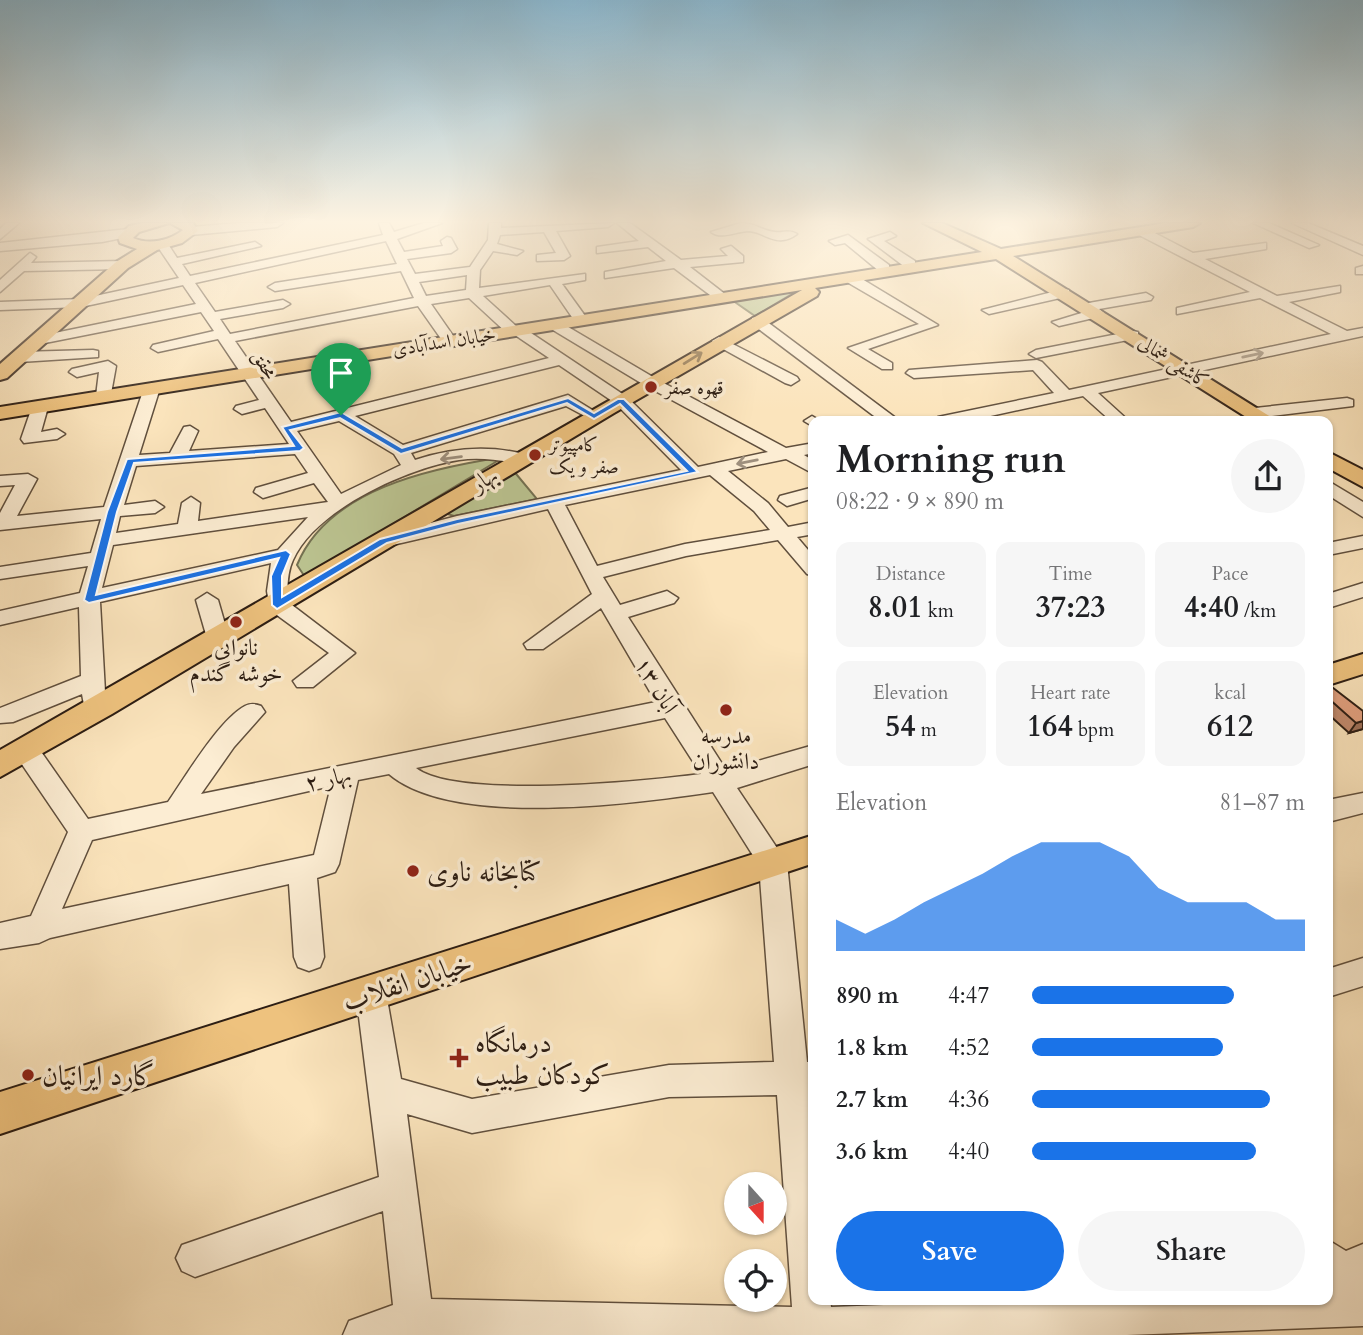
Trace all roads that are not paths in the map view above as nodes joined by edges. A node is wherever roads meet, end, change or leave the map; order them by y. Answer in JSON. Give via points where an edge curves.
{"nodes":[{"id":1,"x":96,"y":285,"type":"edge"},
{"id":2,"x":190,"y":285,"type":"edge"},
{"id":3,"x":241,"y":285,"type":"edge"},
{"id":4,"x":279,"y":285,"type":"edge"},
{"id":5,"x":414,"y":285,"type":"edge"},
{"id":6,"x":473,"y":285,"type":"edge"},
{"id":7,"x":524,"y":285,"type":"edge"},
{"id":8,"x":556,"y":285,"type":"edge"},
{"id":9,"x":707,"y":285,"type":"edge"},
{"id":10,"x":780,"y":285,"type":"edge"},
{"id":11,"x":816,"y":285,"type":"edge"},
{"id":12,"x":823,"y":285,"type":"edge"},
{"id":13,"x":863,"y":285,"type":"edge"},
{"id":14,"x":1050,"y":285,"type":"edge"},
{"id":15,"x":1247,"y":285,"type":"edge"},
{"id":16,"x":275,"y":286,"type":"dead end"},
{"id":17,"x":222,"y":287,"type":"dead end"},
{"id":18,"x":1335,"y":289,"type":"dead end"},
{"id":19,"x":472,"y":293,"type":"junction"},
{"id":20,"x":1063,"y":293,"type":"junction"},
{"id":21,"x":1146,"y":297,"type":"dead end"},
{"id":22,"x":1270,"y":297,"type":"junction"},
{"id":23,"x":723,"y":298,"type":"junction"},
{"id":24,"x":199,"y":299,"type":"junction"},
{"id":25,"x":422,"y":301,"type":"junction"},
{"id":26,"x":81,"y":303,"type":"junction"},
{"id":27,"x":283,"y":304,"type":"dead end"},
{"id":28,"x":0,"y":306,"type":"edge"},
{"id":29,"x":989,"y":310,"type":"dead end"},
{"id":30,"x":1093,"y":310,"type":"junction"},
{"id":31,"x":1182,"y":311,"type":"dead end"},
{"id":32,"x":581,"y":320,"type":"junction"},
{"id":33,"x":947,"y":320,"type":"dead end"},
{"id":34,"x":757,"y":321,"type":"junction"},
{"id":35,"x":1059,"y":322,"type":"dead end"},
{"id":36,"x":122,"y":323,"type":"joint"},
{"id":37,"x":553,"y":324,"type":"junction"},
{"id":38,"x":931,"y":325,"type":"junction"},
{"id":39,"x":515,"y":330,"type":"junction"},
{"id":40,"x":797,"y":333,"type":"dead end"},
{"id":41,"x":1133,"y":335,"type":"junction"},
{"id":42,"x":1356,"y":335,"type":"edge"},
{"id":43,"x":224,"y":336,"type":"junction"},
{"id":44,"x":781,"y":338,"type":"junction"},
{"id":45,"x":40,"y":340,"type":"junction"},
{"id":46,"x":449,"y":340,"type":"junction"},
{"id":47,"x":719,"y":341,"type":"junction"},
{"id":48,"x":158,"y":348,"type":"dead end"},
{"id":49,"x":93,"y":354,"type":"dead end"},
{"id":50,"x":1036,"y":354,"type":"dead end"},
{"id":51,"x":13,"y":358,"type":"edge"},
{"id":52,"x":561,"y":360,"type":"junction"},
{"id":53,"x":887,"y":366,"type":"dead end"},
{"id":54,"x":1186,"y":369,"type":"junction"},
{"id":55,"x":77,"y":372,"type":"dead end"},
{"id":56,"x":247,"y":373,"type":"junction"},
{"id":57,"x":914,"y":373,"type":"dead end"},
{"id":58,"x":0,"y":374,"type":"edge"},
{"id":59,"x":791,"y":380,"type":"dead end"},
{"id":60,"x":652,"y":383,"type":"junction"},
{"id":61,"x":1114,"y":383,"type":"junction"},
{"id":62,"x":152,"y":388,"type":"junction"},
{"id":63,"x":1085,"y":390,"type":"junction"},
{"id":64,"x":1064,"y":394,"type":"junction"},
{"id":65,"x":104,"y":396,"type":"junction"},
{"id":66,"x":1135,"y":396,"type":"dead end"},
{"id":67,"x":621,"y":400,"type":"junction"},
{"id":68,"x":267,"y":403,"type":"junction"},
{"id":69,"x":1347,"y":403,"type":"dead end"},
{"id":70,"x":40,"y":407,"type":"junction"},
{"id":71,"x":1000,"y":407,"type":"junction"},
{"id":72,"x":1308,"y":407,"type":"junction"},
{"id":73,"x":242,"y":409,"type":"dead end"},
{"id":74,"x":0,"y":413,"type":"edge"},
{"id":75,"x":341,"y":415,"type":"junction"},
{"id":76,"x":594,"y":416,"type":"junction"},
{"id":77,"x":885,"y":416,"type":"edge"},
{"id":78,"x":963,"y":416,"type":"edge"},
{"id":79,"x":1008,"y":416,"type":"edge"},
{"id":80,"x":1115,"y":416,"type":"edge"},
{"id":81,"x":1260,"y":416,"type":"edge"},
{"id":82,"x":1267,"y":416,"type":"edge"},
{"id":83,"x":1322,"y":416,"type":"edge"},
{"id":84,"x":285,"y":429,"type":"junction"},
{"id":85,"x":190,"y":431,"type":"dead end"},
{"id":86,"x":57,"y":435,"type":"dead end"},
{"id":87,"x":300,"y":448,"type":"junction"},
{"id":88,"x":808,"y":449,"type":"edge"},
{"id":89,"x":786,"y":454,"type":"junction"},
{"id":90,"x":177,"y":457,"type":"junction"},
{"id":91,"x":518,"y":458,"type":"junction"},
{"id":92,"x":406,"y":459,"type":"junction"},
{"id":93,"x":130,"y":461,"type":"junction"},
{"id":94,"x":808,"y":467,"type":"edge"},
{"id":95,"x":713,"y":468,"type":"junction"},
{"id":96,"x":693,"y":472,"type":"junction"},
{"id":97,"x":317,"y":476,"type":"junction"},
{"id":98,"x":0,"y":481,"type":"edge"},
{"id":99,"x":1333,"y":490,"type":"edge"},
{"id":100,"x":262,"y":492,"type":"dead end"},
{"id":101,"x":808,"y":494,"type":"edge"},
{"id":102,"x":240,"y":499,"type":"dead end"},
{"id":103,"x":787,"y":500,"type":"dead end"},
{"id":104,"x":554,"y":501,"type":"junction"},
{"id":105,"x":191,"y":503,"type":"dead end"},
{"id":106,"x":1333,"y":503,"type":"edge"},
{"id":107,"x":334,"y":506,"type":"junction"},
{"id":108,"x":1356,"y":506,"type":"edge"},
{"id":109,"x":155,"y":507,"type":"dead end"},
{"id":110,"x":112,"y":512,"type":"junction"},
{"id":111,"x":426,"y":516,"type":"junction"},
{"id":112,"x":238,"y":521,"type":"junction"},
{"id":113,"x":457,"y":522,"type":"junction"},
{"id":114,"x":2,"y":523,"type":"edge"},
{"id":115,"x":187,"y":528,"type":"junction"},
{"id":116,"x":808,"y":529,"type":"edge"},
{"id":117,"x":782,"y":535,"type":"junction"},
{"id":118,"x":384,"y":541,"type":"junction"},
{"id":119,"x":1363,"y":542,"type":"edge"},
{"id":120,"x":1333,"y":548,"type":"edge"},
{"id":121,"x":103,"y":549,"type":"junction"},
{"id":122,"x":286,"y":554,"type":"junction"},
{"id":123,"x":808,"y":563,"type":"edge"},
{"id":124,"x":0,"y":573,"type":"edge"},
{"id":125,"x":591,"y":574,"type":"junction"},
{"id":126,"x":1363,"y":590,"type":"edge"},
{"id":127,"x":667,"y":598,"type":"dead end"},
{"id":128,"x":1333,"y":599,"type":"edge"},
{"id":129,"x":89,"y":600,"type":"junction"},
{"id":130,"x":207,"y":600,"type":"dead end"},
{"id":131,"x":277,"y":605,"type":"junction"},
{"id":132,"x":609,"y":605,"type":"junction"},
{"id":133,"x":0,"y":618,"type":"edge"},
{"id":134,"x":218,"y":638,"type":"junction"},
{"id":135,"x":535,"y":644,"type":"dead end"},
{"id":136,"x":1363,"y":664,"type":"edge"},
{"id":137,"x":1333,"y":673,"type":"edge"},
{"id":138,"x":93,"y":680,"type":"junction"},
{"id":139,"x":305,"y":681,"type":"dead end"},
{"id":140,"x":671,"y":708,"type":"junction"},
{"id":141,"x":94,"y":710,"type":"junction"},
{"id":142,"x":253,"y":712,"type":"dead end"},
{"id":143,"x":5,"y":716,"type":"dead end"},
{"id":144,"x":26,"y":750,"type":"junction"},
{"id":145,"x":808,"y":756,"type":"edge"},
{"id":146,"x":393,"y":763,"type":"junction"},
{"id":147,"x":0,"y":765,"type":"edge"},
{"id":148,"x":347,"y":774,"type":"junction"},
{"id":149,"x":719,"y":782,"type":"junction"},
{"id":150,"x":1363,"y":803,"type":"edge"},
{"id":151,"x":1333,"y":810,"type":"edge"},
{"id":152,"x":176,"y":811,"type":"junction"},
{"id":153,"x":82,"y":831,"type":"junction"},
{"id":154,"x":808,"y":851,"type":"edge"},
{"id":155,"x":773,"y":863,"type":"junction"},
{"id":156,"x":302,"y":872,"type":"junction"},
{"id":157,"x":39,"y":930,"type":"junction"},
{"id":158,"x":0,"y":936,"type":"edge"},
{"id":159,"x":309,"y":957,"type":"dead end"},
{"id":160,"x":1363,"y":972,"type":"edge"},
{"id":161,"x":1333,"y":981,"type":"edge"},
{"id":162,"x":371,"y":993,"type":"junction"},
{"id":163,"x":802,"y":1078,"type":"edge"},
{"id":164,"x":387,"y":1092,"type":"junction"},
{"id":165,"x":0,"y":1113,"type":"edge"},
{"id":166,"x":399,"y":1188,"type":"junction"},
{"id":167,"x":808,"y":1204,"type":"edge"},
{"id":168,"x":195,"y":1258,"type":"dead end"},
{"id":169,"x":1343,"y":1265,"type":"edge"},
{"id":170,"x":813,"y":1305,"type":"edge"},
{"id":171,"x":1363,"y":1306,"type":"edge"},
{"id":172,"x":415,"y":1327,"type":"edge"},
{"id":173,"x":814,"y":1331,"type":"edge"},
{"id":174,"x":363,"y":1335,"type":"edge"}],
"edges":[{"from":1,"to":26,"type":"main road"},
{"from":2,"to":24,"type":"street","name":"محقق"},
{"from":3,"to":24,"type":"street"},
{"from":4,"to":16,"type":"street"},
{"from":5,"to":25,"type":"street"},
{"from":6,"to":19,"type":"street"},
{"from":7,"to":19,"type":"street"},
{"from":8,"to":32,"type":"street"},
{"from":9,"to":23,"type":"street"},
{"from":10,"to":23,"type":"main road"},
{"from":11,"to":23,"type":"main road"},
{"from":12,"to":34,"type":"main road","name":"بهار"},
{"from":13,"to":38,"type":"street"},
{"from":14,"to":20,"type":"main road","name":"کاشفی شمالی"},
{"from":15,"to":22,"type":"street"},
{"from":17,"to":24,"type":"street"},
{"from":18,"to":22,"type":"street"},
{"from":19,"to":25,"type":"street"},
{"from":19,"to":39,"type":"street"},
{"from":20,"to":29,"type":"street"},
{"from":20,"to":30,"type":"main road","name":"کاشفی شمالی"},
{"from":21,"to":30,"type":"street"},
{"from":22,"to":31,"type":"street"},
{"from":22,"to":42,"type":"street"},
{"from":23,"to":32,"type":"main road","name":"خیابان اسدآبادی"},
{"from":24,"to":26,"type":"street","via":[[133,292]]},
{"from":24,"to":27,"type":"street"},
{"from":24,"to":36,"type":"street"},
{"from":24,"to":43,"type":"street","name":"محقق"},
{"from":25,"to":43,"type":"street"},
{"from":25,"to":46,"type":"street"},
{"from":26,"to":28,"type":"street"},
{"from":26,"to":45,"type":"main road"},
{"from":30,"to":35,"type":"street"},
{"from":30,"to":41,"type":"main road","name":"کاشفی شمالی"},
{"from":32,"to":37,"type":"main road","name":"خیابان اسدآبادی"},
{"from":33,"to":38,"type":"street"},
{"from":34,"to":44,"type":"street"},
{"from":34,"to":47,"type":"main road","name":"بهار"},
{"from":36,"to":45,"type":"street"},
{"from":37,"to":39,"type":"main road","name":"خیابان اسدآبادی"},
{"from":37,"to":60,"type":"street"},
{"from":38,"to":53,"type":"street","via":[[855,348]]},
{"from":39,"to":46,"type":"main road","name":"خیابان اسدآبادی"},
{"from":39,"to":52,"type":"street"},
{"from":40,"to":44,"type":"street"},
{"from":41,"to":50,"type":"street"},
{"from":41,"to":54,"type":"main road","name":"کاشفی شمالی"},
{"from":54,"to":42,"type":"street","one_way":true},
{"from":43,"to":48,"type":"street"},
{"from":43,"to":56,"type":"street","name":"محقق"},
{"from":44,"to":77,"type":"street"},
{"from":45,"to":51,"type":"main road"},
{"from":46,"to":56,"type":"main road","name":"خیابان اسدآبادی"},
{"from":47,"to":59,"type":"street"},
{"from":60,"to":47,"type":"main road","name":"بهار","one_way":true},
{"from":49,"to":51,"type":"street"},
{"from":51,"to":58,"type":"main road"},
{"from":52,"to":67,"type":"street"},
{"from":52,"to":75,"type":"street"},
{"from":54,"to":61,"type":"street"},
{"from":54,"to":81,"type":"main road","name":"کاشفی شمالی"},
{"from":55,"to":65,"type":"street","via":[[108,366]]},
{"from":56,"to":62,"type":"main road","name":"خیابان اسدآبادی"},
{"from":56,"to":68,"type":"street","name":"محقق"},
{"from":57,"to":64,"type":"street","via":[[1037,365]]},
{"from":60,"to":67,"type":"main road","name":"بهار"},
{"from":60,"to":89,"type":"street"},
{"from":61,"to":63,"type":"street"},
{"from":61,"to":66,"type":"street"},
{"from":62,"to":65,"type":"main road","name":"خیابان اسدآبادی"},
{"from":62,"to":93,"type":"street"},
{"from":63,"to":64,"type":"street"},
{"from":63,"to":80,"type":"street"},
{"from":64,"to":71,"type":"street"},
{"from":65,"to":70,"type":"main road","name":"خیابان اسدآبادی"},
{"from":67,"to":76,"type":"main road","name":"بهار"},
{"from":67,"to":96,"type":"street"},
{"from":68,"to":73,"type":"street"},
{"from":68,"to":84,"type":"street","name":"محقق"},
{"from":69,"to":72,"type":"street"},
{"from":70,"to":74,"type":"main road","name":"خیابان اسدآبادی"},
{"from":70,"to":86,"type":"street","via":[[30,439]]},
{"from":71,"to":78,"type":"street"},
{"from":71,"to":79,"type":"street"},
{"from":72,"to":82,"type":"street"},
{"from":72,"to":83,"type":"street"},
{"from":75,"to":84,"type":"street"},
{"from":75,"to":92,"type":"street"},
{"from":76,"to":91,"type":"main road","name":"بهار"},
{"from":76,"to":92,"type":"street","via":[[568,400]]},
{"from":84,"to":87,"type":"street","name":"محقق"},
{"from":85,"to":90,"type":"street"},
{"from":87,"to":90,"type":"street"},
{"from":87,"to":97,"type":"street","name":"محقق"},
{"from":88,"to":89,"type":"street"},
{"from":89,"to":94,"type":"street"},
{"from":89,"to":95,"type":"street","one_way":true},
{"from":90,"to":93,"type":"street"},
{"from":91,"to":92,"type":"street","one_way":true,"via":[[496,453]]},
{"from":91,"to":111,"type":"main road","name":"بهار"},
{"from":92,"to":107,"type":"street"},
{"from":93,"to":110,"type":"street"},
{"from":95,"to":96,"type":"street"},
{"from":95,"to":117,"type":"street","via":[[761,507]]},
{"from":96,"to":104,"type":"street"},
{"from":97,"to":100,"type":"street"},
{"from":97,"to":107,"type":"street","name":"محقق"},
{"from":98,"to":114,"type":"street","via":[[28,479]]},
{"from":99,"to":108,"type":"street"},
{"from":101,"to":103,"type":"street"},
{"from":102,"to":112,"type":"street"},
{"from":104,"to":113,"type":"street"},
{"from":104,"to":125,"type":"street","name":"۱۳ آبان"},
{"from":105,"to":115,"type":"street"},
{"from":106,"to":108,"type":"street"},
{"from":107,"to":112,"type":"street"},
{"from":107,"to":122,"type":"street","via":[[306,528]]},
{"from":109,"to":110,"type":"street"},
{"from":110,"to":114,"type":"street"},
{"from":110,"to":121,"type":"street"},
{"from":111,"to":113,"type":"street"},
{"from":111,"to":118,"type":"main road","name":"بهار"},
{"from":112,"to":115,"type":"street"},
{"from":113,"to":118,"type":"street"},
{"from":115,"to":121,"type":"street"},
{"from":116,"to":117,"type":"street"},
{"from":117,"to":123,"type":"street"},
{"from":117,"to":125,"type":"street","via":[[685,550]]},
{"from":118,"to":131,"type":"main road","name":"بهار"},
{"from":119,"to":120,"type":"street"},
{"from":121,"to":124,"type":"street"},
{"from":121,"to":129,"type":"street"},
{"from":122,"to":129,"type":"street"},
{"from":122,"to":131,"type":"street","via":[[276,576]]},
{"from":125,"to":132,"type":"street","name":"۱۳ آبان"},
{"from":126,"to":128,"type":"street"},
{"from":127,"to":132,"type":"street"},
{"from":129,"to":133,"type":"street"},
{"from":129,"to":138,"type":"street"},
{"from":130,"to":134,"type":"street"},
{"from":131,"to":134,"type":"main road","name":"بهار"},
{"from":131,"to":139,"type":"street","via":[[344,653]]},
{"from":132,"to":135,"type":"street"},
{"from":132,"to":140,"type":"street","name":"۱۳ آبان"},
{"from":134,"to":141,"type":"main road","name":"بهار"},
{"from":136,"to":137,"type":"main road"},
{"from":138,"to":141,"type":"street"},
{"from":138,"to":143,"type":"street"},
{"from":140,"to":146,"type":"street","name":"بهار ۲"},
{"from":140,"to":149,"type":"street","name":"۱۳ آبان"},
{"from":141,"to":144,"type":"main road","name":"بهار"},
{"from":142,"to":152,"type":"street","via":[[225,740]]},
{"from":144,"to":147,"type":"main road","name":"بهار"},
{"from":144,"to":153,"type":"street"},
{"from":145,"to":149,"type":"street"},
{"from":146,"to":148,"type":"street","name":"بهار ۲"},
{"from":146,"to":149,"type":"street","via":[[400,775],[436,788],[480,794],[587,796]]},
{"from":148,"to":152,"type":"street","name":"بهار ۲"},
{"from":148,"to":156,"type":"street","via":[[325,864]]},
{"from":149,"to":155,"type":"street","name":"۱۳ آبان"},
{"from":150,"to":151,"type":"street"},
{"from":152,"to":153,"type":"street","name":"بهار ۲"},
{"from":153,"to":157,"type":"street"},
{"from":154,"to":155,"type":"main road","name":"خیابان انقلاب"},
{"from":155,"to":162,"type":"main road","name":"خیابان انقلاب"},
{"from":155,"to":163,"type":"street"},
{"from":156,"to":157,"type":"street"},
{"from":156,"to":159,"type":"street"},
{"from":157,"to":158,"type":"street"},
{"from":160,"to":161,"type":"street"},
{"from":162,"to":164,"type":"street"},
{"from":162,"to":165,"type":"main road","name":"خیابان انقلاب"},
{"from":163,"to":164,"type":"street","via":[[669,1080],[472,1116]]},
{"from":163,"to":167,"type":"street"},
{"from":164,"to":166,"type":"street"},
{"from":166,"to":168,"type":"street"},
{"from":166,"to":172,"type":"street"},
{"from":169,"to":171,"type":"street"},
{"from":170,"to":173,"type":"street"},
{"from":171,"to":173,"type":"street"},
{"from":172,"to":173,"type":"street"},
{"from":172,"to":174,"type":"street"}]}
